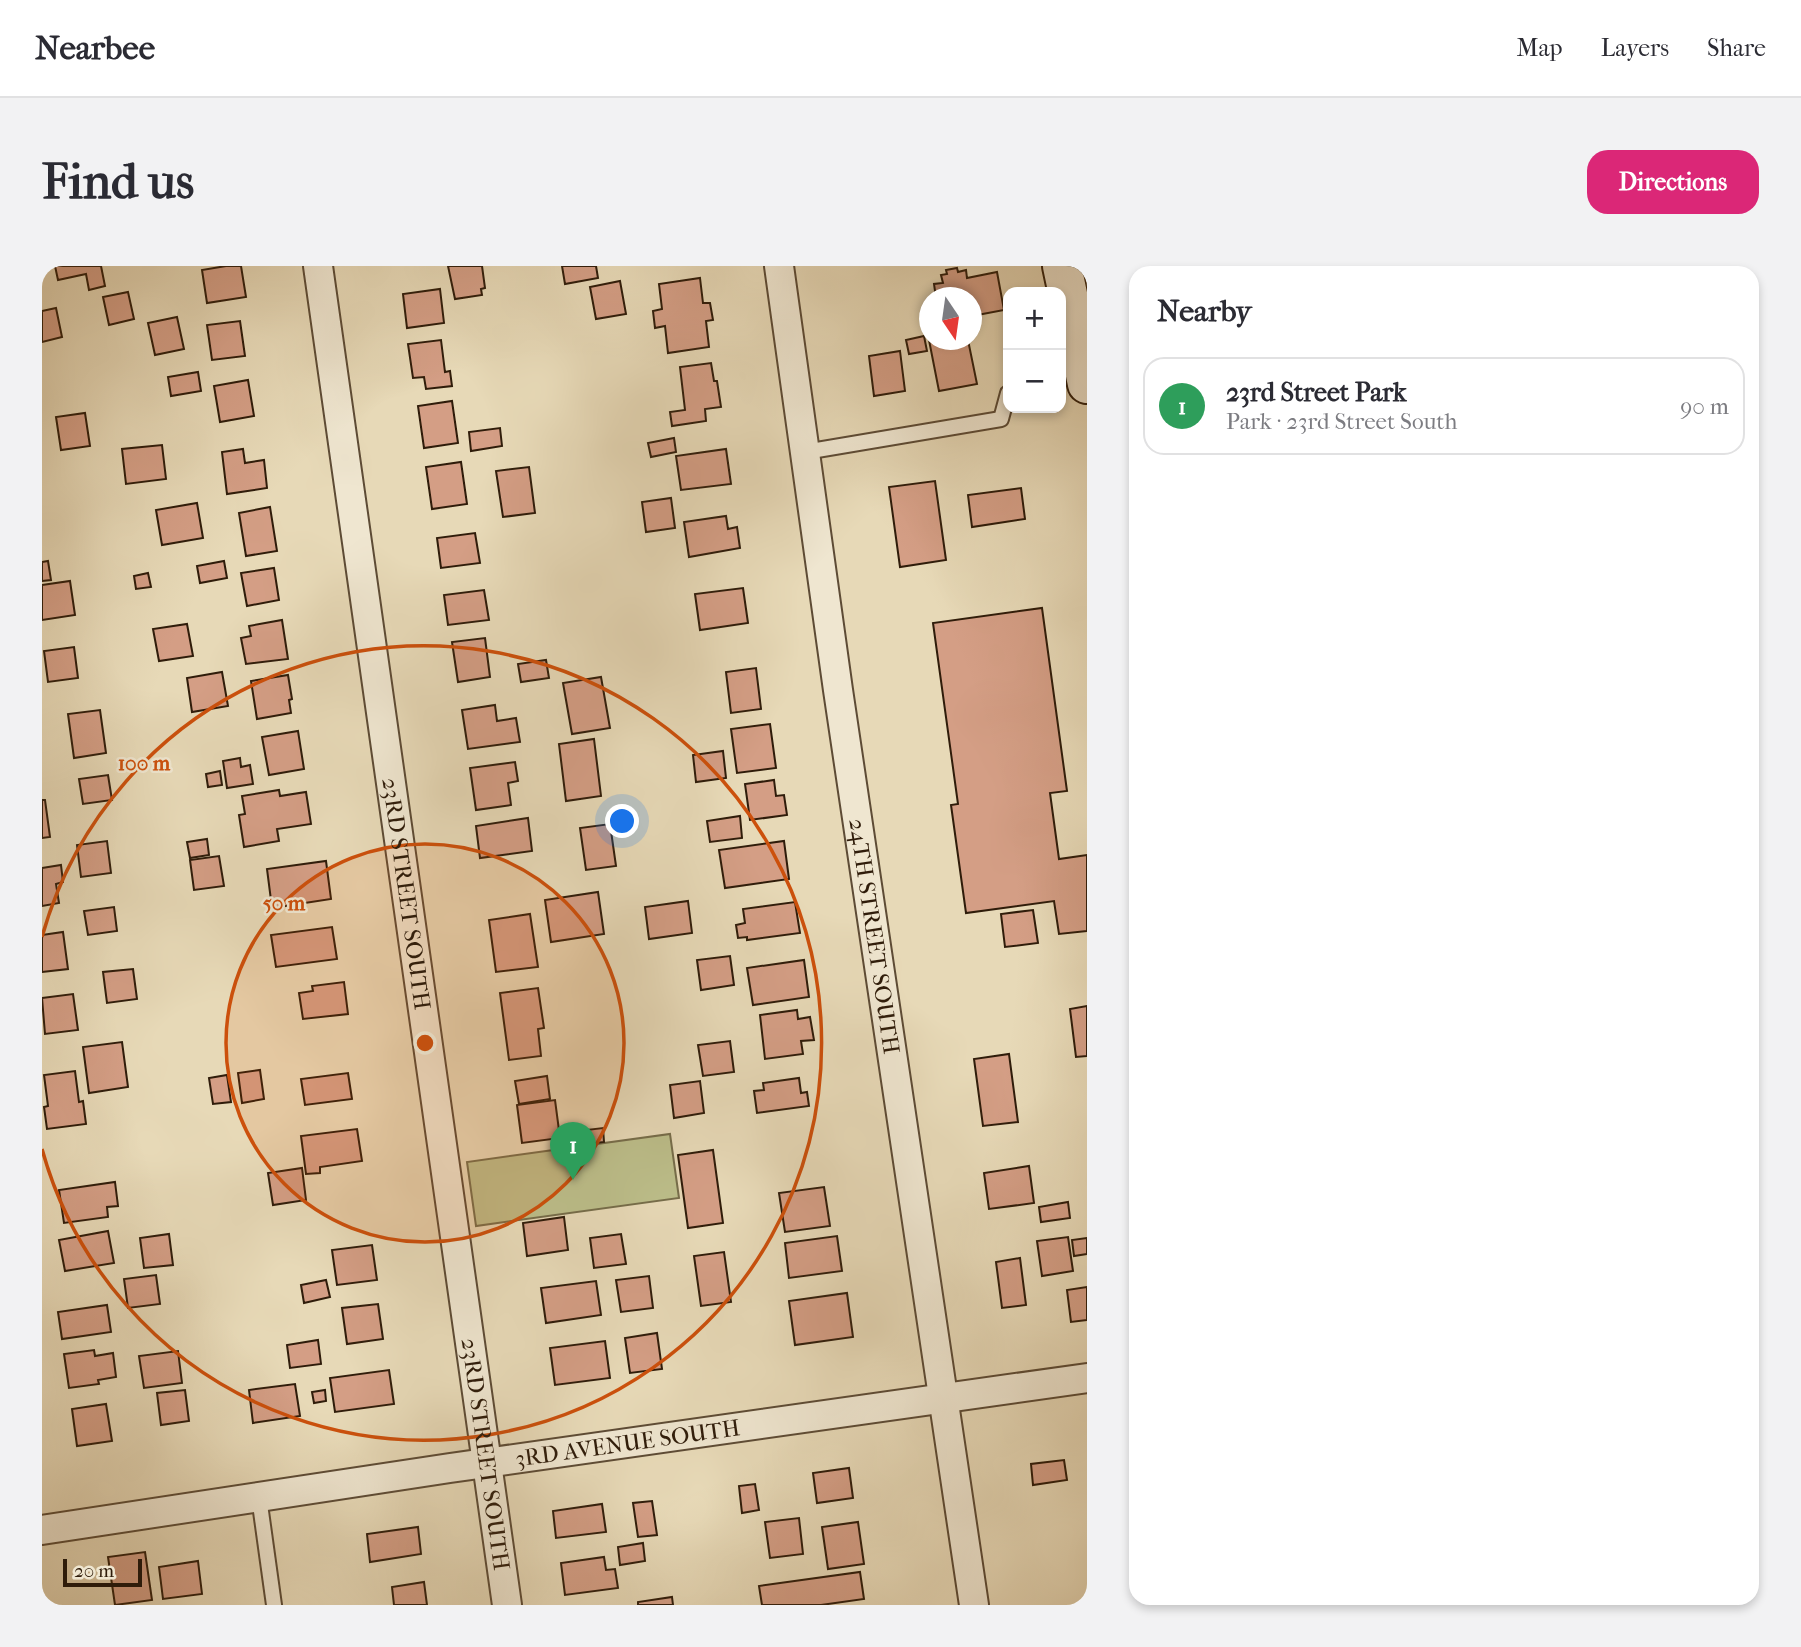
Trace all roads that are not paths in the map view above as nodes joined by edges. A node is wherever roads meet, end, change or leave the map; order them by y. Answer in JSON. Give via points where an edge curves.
{"nodes":[{"id":1,"x":318,"y":266,"type":"edge"},
{"id":2,"x":779,"y":266,"type":"edge"},
{"id":3,"x":1062,"y":266,"type":"edge"},
{"id":4,"x":1080,"y":365,"type":"edge"},
{"id":5,"x":1003,"y":412,"type":"edge"},
{"id":6,"x":805,"y":452,"type":"junction"},
{"id":7,"x":1087,"y":1377,"type":"edge"},
{"id":8,"x":942,"y":1398,"type":"junction"},
{"id":9,"x":487,"y":1463,"type":"junction"},
{"id":10,"x":259,"y":1497,"type":"junction"},
{"id":11,"x":42,"y":1530,"type":"edge"},
{"id":12,"x":274,"y":1605,"type":"edge"},
{"id":13,"x":507,"y":1605,"type":"edge"},
{"id":14,"x":974,"y":1605,"type":"edge"}],
"edges":[{"from":1,"to":9,"type":"street","name":"23RD STREET SOUTH"},
{"from":2,"to":6,"type":"street","name":"24TH STREET SOUTH"},
{"from":3,"to":4,"type":"main road"},
{"from":5,"to":6,"type":"lane","via":[[1001,419]]},
{"from":6,"to":8,"type":"street","name":"24TH STREET SOUTH"},
{"from":7,"to":8,"type":"street","name":"3RD AVENUE SOUTH"},
{"from":8,"to":9,"type":"street","name":"3RD AVENUE SOUTH"},
{"from":8,"to":14,"type":"street","name":"24TH STREET SOUTH"},
{"from":9,"to":10,"type":"street","name":"3RD AVENUE SOUTH"},
{"from":9,"to":13,"type":"street","name":"23RD STREET SOUTH"},
{"from":10,"to":11,"type":"street","name":"3RD AVENUE SOUTH"},
{"from":10,"to":12,"type":"lane"}]}
